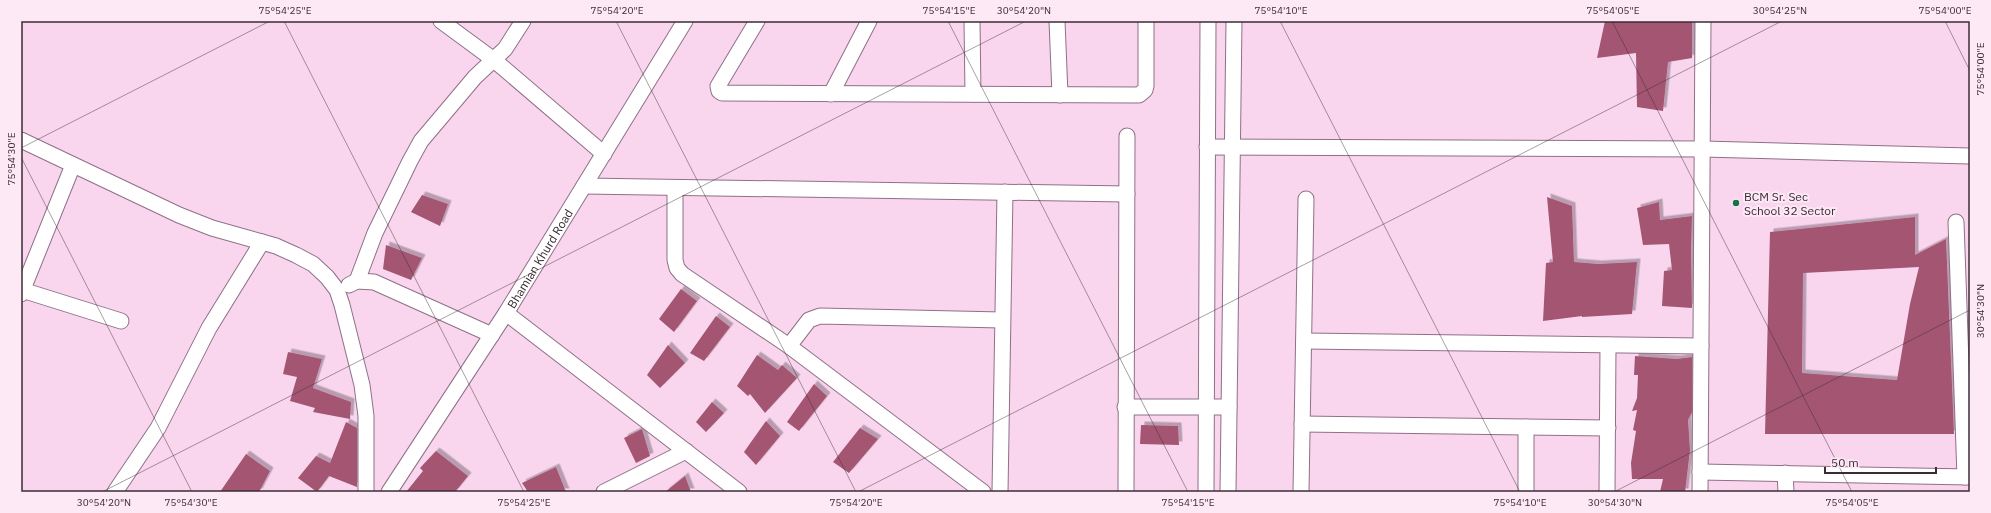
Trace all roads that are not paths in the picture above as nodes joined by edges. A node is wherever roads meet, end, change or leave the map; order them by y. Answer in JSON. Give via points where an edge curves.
{"nodes":[{"id":1,"x":441,"y":21,"type":"edge"},
{"id":2,"x":523,"y":21,"type":"edge"},
{"id":3,"x":685,"y":21,"type":"edge"},
{"id":4,"x":757,"y":21,"type":"edge"},
{"id":5,"x":869,"y":21,"type":"edge"},
{"id":6,"x":972,"y":21,"type":"edge"},
{"id":7,"x":1057,"y":21,"type":"edge"},
{"id":8,"x":1146,"y":21,"type":"edge"},
{"id":9,"x":1208,"y":21,"type":"edge"},
{"id":10,"x":1234,"y":21,"type":"edge"},
{"id":11,"x":1703,"y":21,"type":"edge"},
{"id":12,"x":494,"y":60,"type":"junction"},
{"id":13,"x":832,"y":94,"type":"junction"},
{"id":14,"x":973,"y":94,"type":"junction"},
{"id":15,"x":1060,"y":95,"type":"junction"},
{"id":16,"x":1127,"y":136,"type":"dead end"},
{"id":17,"x":21,"y":140,"type":"edge"},
{"id":18,"x":1207,"y":147,"type":"junction"},
{"id":19,"x":1232,"y":147,"type":"junction"},
{"id":20,"x":1703,"y":149,"type":"junction"},
{"id":21,"x":604,"y":154,"type":"junction"},
{"id":22,"x":1970,"y":156,"type":"edge"},
{"id":23,"x":73,"y":165,"type":"junction"},
{"id":24,"x":584,"y":186,"type":"junction"},
{"id":25,"x":675,"y":188,"type":"junction"},
{"id":26,"x":1005,"y":192,"type":"junction"},
{"id":27,"x":1127,"y":194,"type":"junction"},
{"id":28,"x":1306,"y":200,"type":"dead end"},
{"id":29,"x":1956,"y":222,"type":"dead end"},
{"id":30,"x":262,"y":242,"type":"junction"},
{"id":31,"x":357,"y":281,"type":"junction"},
{"id":32,"x":337,"y":290,"type":"junction"},
{"id":33,"x":22,"y":292,"type":"edge"},
{"id":34,"x":506,"y":313,"type":"junction"},
{"id":35,"x":1002,"y":320,"type":"junction"},
{"id":36,"x":121,"y":321,"type":"dead end"},
{"id":37,"x":492,"y":335,"type":"junction"},
{"id":38,"x":1304,"y":341,"type":"junction"},
{"id":39,"x":1608,"y":345,"type":"junction"},
{"id":40,"x":789,"y":346,"type":"junction"},
{"id":41,"x":1701,"y":346,"type":"junction"},
{"id":42,"x":1206,"y":406,"type":"junction"},
{"id":43,"x":1125,"y":407,"type":"junction"},
{"id":44,"x":1229,"y":407,"type":"junction"},
{"id":45,"x":1302,"y":424,"type":"junction"},
{"id":46,"x":1526,"y":427,"type":"junction"},
{"id":47,"x":1608,"y":428,"type":"junction"},
{"id":48,"x":686,"y":451,"type":"junction"},
{"id":49,"x":1700,"y":472,"type":"junction"},
{"id":50,"x":1786,"y":473,"type":"junction"},
{"id":51,"x":1967,"y":477,"type":"edge"},
{"id":52,"x":608,"y":491,"type":"edge"},
{"id":53,"x":115,"y":492,"type":"edge"},
{"id":54,"x":366,"y":492,"type":"edge"},
{"id":55,"x":389,"y":492,"type":"edge"},
{"id":56,"x":739,"y":492,"type":"edge"},
{"id":57,"x":983,"y":492,"type":"edge"},
{"id":58,"x":1000,"y":492,"type":"edge"},
{"id":59,"x":1126,"y":492,"type":"edge"},
{"id":60,"x":1206,"y":492,"type":"edge"},
{"id":61,"x":1228,"y":492,"type":"edge"},
{"id":62,"x":1301,"y":492,"type":"edge"},
{"id":63,"x":1526,"y":492,"type":"edge"},
{"id":64,"x":1607,"y":492,"type":"edge"},
{"id":65,"x":1700,"y":492,"type":"edge"},
{"id":66,"x":1786,"y":492,"type":"edge"}],
"edges":[{"from":1,"to":12,"type":"street"},
{"from":2,"to":12,"type":"street"},
{"from":3,"to":21,"type":"street","name":"Bhamian Khurd Road"},
{"from":4,"to":13,"type":"street","via":[[718,86],[718,91]]},
{"from":5,"to":13,"type":"street"},
{"from":6,"to":14,"type":"street"},
{"from":7,"to":15,"type":"street"},
{"from":8,"to":15,"type":"street","via":[[1146,86],[1142,93]]},
{"from":9,"to":18,"type":"street"},
{"from":10,"to":19,"type":"street"},
{"from":11,"to":20,"type":"street"},
{"from":12,"to":21,"type":"street"},
{"from":12,"to":31,"type":"street","via":[[475,77],[421,141],[375,233]]},
{"from":13,"to":14,"type":"street"},
{"from":14,"to":15,"type":"street"},
{"from":16,"to":27,"type":"street"},
{"from":17,"to":23,"type":"street"},
{"from":18,"to":19,"type":"street"},
{"from":18,"to":42,"type":"street"},
{"from":19,"to":20,"type":"street"},
{"from":19,"to":44,"type":"street"},
{"from":20,"to":22,"type":"street"},
{"from":20,"to":41,"type":"street"},
{"from":21,"to":24,"type":"street","name":"Bhamian Khurd Road"},
{"from":23,"to":30,"type":"street","via":[[179,215],[212,228]]},
{"from":23,"to":33,"type":"street"},
{"from":24,"to":25,"type":"street"},
{"from":24,"to":34,"type":"street","name":"Bhamian Khurd Road"},
{"from":25,"to":26,"type":"street"},
{"from":25,"to":40,"type":"street","via":[[677,268],[682,274]]},
{"from":26,"to":27,"type":"street"},
{"from":26,"to":35,"type":"street"},
{"from":27,"to":43,"type":"street"},
{"from":28,"to":38,"type":"street"},
{"from":29,"to":51,"type":"street"},
{"from":30,"to":32,"type":"street","via":[[313,264]]},
{"from":30,"to":53,"type":"street","via":[[209,328],[158,428]]},
{"from":31,"to":32,"type":"street"},
{"from":31,"to":37,"type":"street","via":[[374,282]]},
{"from":32,"to":54,"type":"street","via":[[362,385],[366,416]]},
{"from":33,"to":36,"type":"street"},
{"from":34,"to":37,"type":"street","name":"Bhamian Khurd Road"},
{"from":34,"to":48,"type":"street"},
{"from":35,"to":40,"type":"street","via":[[820,316],[809,320]]},
{"from":35,"to":58,"type":"street"},
{"from":37,"to":55,"type":"street","name":"Bhamian Khurd Road"},
{"from":38,"to":39,"type":"street"},
{"from":38,"to":45,"type":"street"},
{"from":39,"to":41,"type":"street"},
{"from":39,"to":47,"type":"street"},
{"from":40,"to":57,"type":"street"},
{"from":41,"to":49,"type":"street"},
{"from":42,"to":43,"type":"street"},
{"from":42,"to":44,"type":"street"},
{"from":42,"to":60,"type":"street"},
{"from":43,"to":59,"type":"street"},
{"from":44,"to":61,"type":"street"},
{"from":45,"to":46,"type":"street"},
{"from":45,"to":62,"type":"street"},
{"from":46,"to":47,"type":"street"},
{"from":46,"to":63,"type":"street"},
{"from":47,"to":64,"type":"street"},
{"from":48,"to":52,"type":"street"},
{"from":48,"to":56,"type":"street"},
{"from":49,"to":50,"type":"street"},
{"from":49,"to":65,"type":"street"},
{"from":50,"to":51,"type":"street"},
{"from":50,"to":66,"type":"street"}]}
